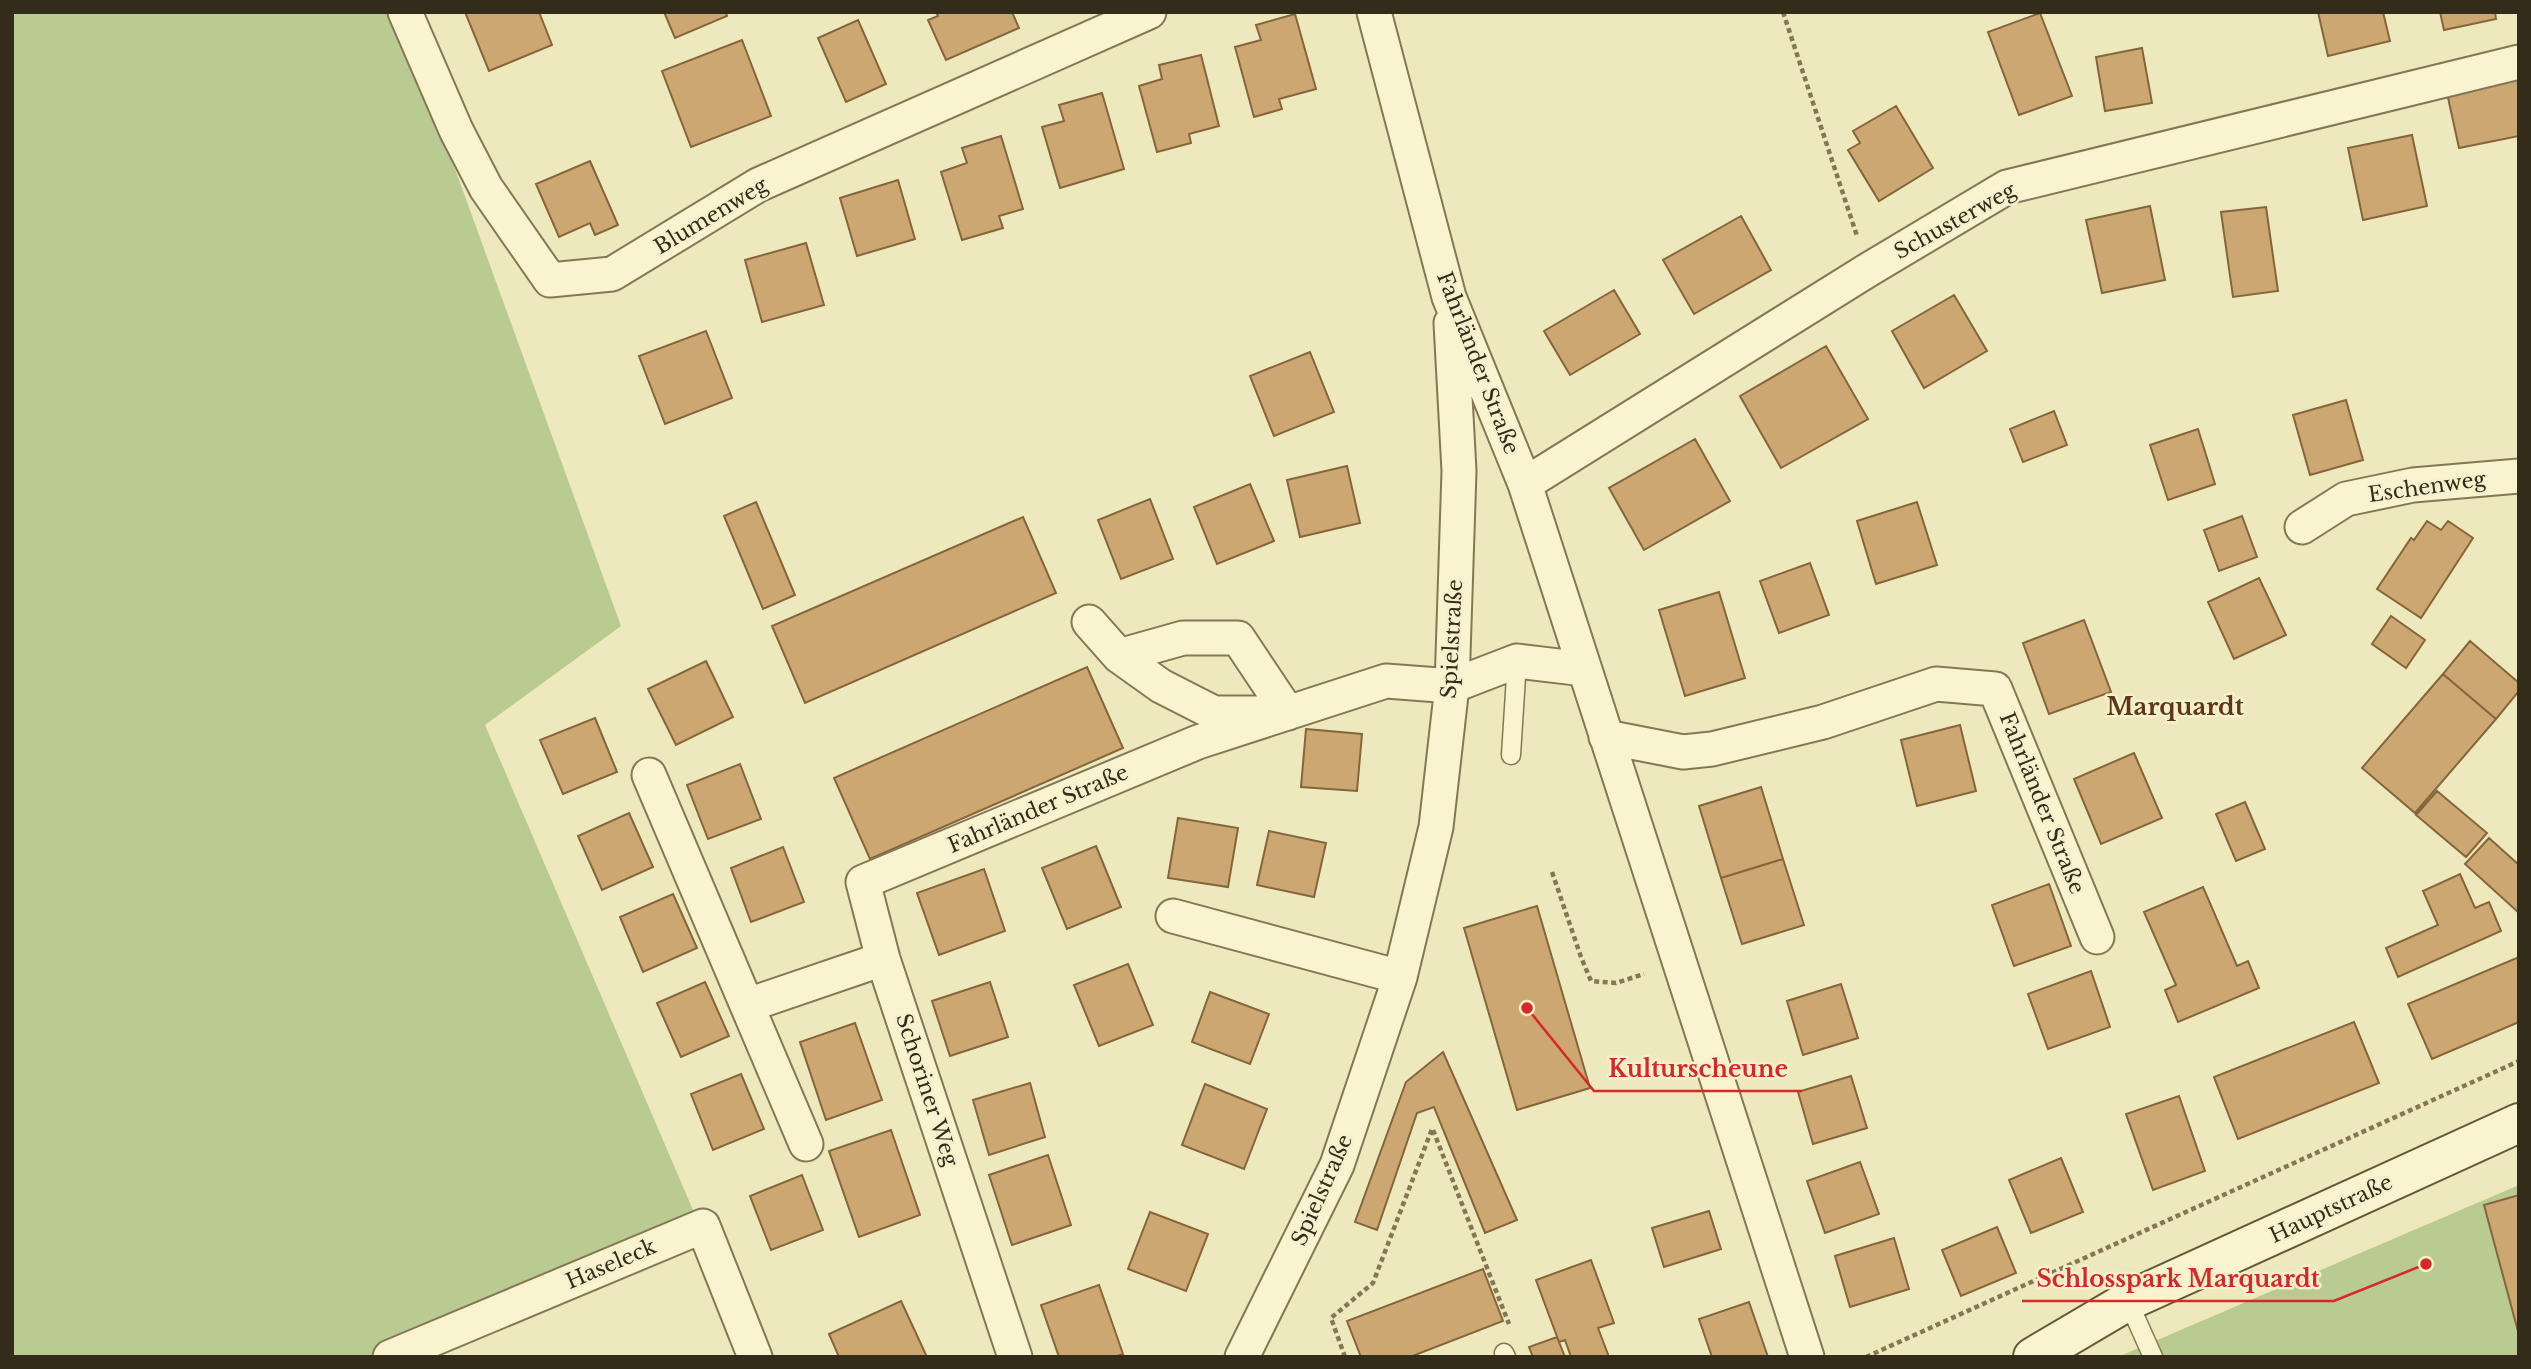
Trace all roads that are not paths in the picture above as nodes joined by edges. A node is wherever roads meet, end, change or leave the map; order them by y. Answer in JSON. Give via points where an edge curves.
{"nodes":[{"id":1,"x":405,"y":12,"type":"edge"},
{"id":2,"x":1149,"y":12,"type":"edge"},
{"id":3,"x":1374,"y":12,"type":"edge"},
{"id":4,"x":2519,"y":62,"type":"edge"},
{"id":5,"x":1449,"y":297,"type":"junction"},
{"id":6,"x":2519,"y":476,"type":"edge"},
{"id":7,"x":1525,"y":484,"type":"junction"},
{"id":8,"x":2302,"y":527,"type":"dead end"},
{"id":9,"x":1089,"y":622,"type":"dead end"},
{"id":10,"x":1119,"y":656,"type":"junction"},
{"id":11,"x":1517,"y":661,"type":"junction"},
{"id":12,"x":1584,"y":669,"type":"junction"},
{"id":13,"x":1451,"y":686,"type":"junction"},
{"id":14,"x":1288,"y":713,"type":"junction"},
{"id":15,"x":1606,"y":737,"type":"junction"},
{"id":16,"x":1511,"y":755,"type":"dead end"},
{"id":17,"x":649,"y":775,"type":"dead end"},
{"id":18,"x":1173,"y":916,"type":"dead end"},
{"id":19,"x":2097,"y":937,"type":"dead end"},
{"id":20,"x":883,"y":959,"type":"junction"},
{"id":21,"x":1400,"y":976,"type":"junction"},
{"id":22,"x":748,"y":1005,"type":"junction"},
{"id":23,"x":2519,"y":1123,"type":"edge"},
{"id":24,"x":806,"y":1144,"type":"dead end"},
{"id":25,"x":2128,"y":1301,"type":"junction"},
{"id":26,"x":390,"y":1357,"type":"edge"},
{"id":27,"x":755,"y":1357,"type":"edge"},
{"id":28,"x":1015,"y":1357,"type":"edge"},
{"id":29,"x":1242,"y":1357,"type":"edge"},
{"id":30,"x":1807,"y":1357,"type":"edge"},
{"id":31,"x":2033,"y":1357,"type":"edge"},
{"id":32,"x":2153,"y":1357,"type":"edge"}],
"edges":[{"from":1,"to":2,"type":"street","name":"Blumenweg","via":[[486,188],[550,279],[612,274],[758,185]]},
{"from":3,"to":5,"type":"street","name":"Fahrländer Straße"},
{"from":4,"to":7,"type":"street","name":"Schusterweg","via":[[2007,187]]},
{"from":5,"to":7,"type":"street","name":"Fahrländer Straße"},
{"from":5,"to":13,"type":"street","name":"Spielstraße","via":[[1459,471]]},
{"from":6,"to":8,"type":"street","name":"Eschenweg","via":[[2413,485],[2346,499]]},
{"from":7,"to":12,"type":"street","name":"Fahrländer Straße"},
{"from":9,"to":10,"type":"street","name":"Fahrländer Straße"},
{"from":10,"to":14,"type":"street","name":"Fahrländer Straße","via":[[1161,686],[1214,713]]},
{"from":10,"to":14,"type":"street","via":[[1183,638],[1238,638]]},
{"from":11,"to":12,"type":"street","name":"Fahrländer Straße"},
{"from":11,"to":13,"type":"street","name":"Fahrländer Straße"},
{"from":11,"to":16,"type":"lane"},
{"from":12,"to":15,"type":"street","name":"Fahrländer Straße"},
{"from":13,"to":14,"type":"street","name":"Fahrländer Straße","via":[[1386,681]]},
{"from":13,"to":21,"type":"street","name":"Spielstraße","via":[[1436,828]]},
{"from":14,"to":20,"type":"street","name":"Fahrländer Straße","via":[[1198,742],[863,882]]},
{"from":15,"to":19,"type":"street","name":"Fahrländer Straße","via":[[1683,752],[1712,749],[1823,722],[1936,684],[1995,689]]},
{"from":15,"to":30,"type":"street","name":"Fahrländer Straße"},
{"from":17,"to":22,"type":"street"},
{"from":18,"to":21,"type":"street"},
{"from":20,"to":22,"type":"street"},
{"from":20,"to":28,"type":"street","name":"Schoriner Weg"},
{"from":21,"to":29,"type":"street","name":"Spielstraße","via":[[1337,1165]]},
{"from":22,"to":24,"type":"street"},
{"from":23,"to":25,"type":"street","name":"Hauptstraße"},
{"from":25,"to":31,"type":"street","name":"Hauptstraße"},
{"from":25,"to":32,"type":"lane"},
{"from":26,"to":27,"type":"street","name":"Haseleck","via":[[703,1226]]}]}
